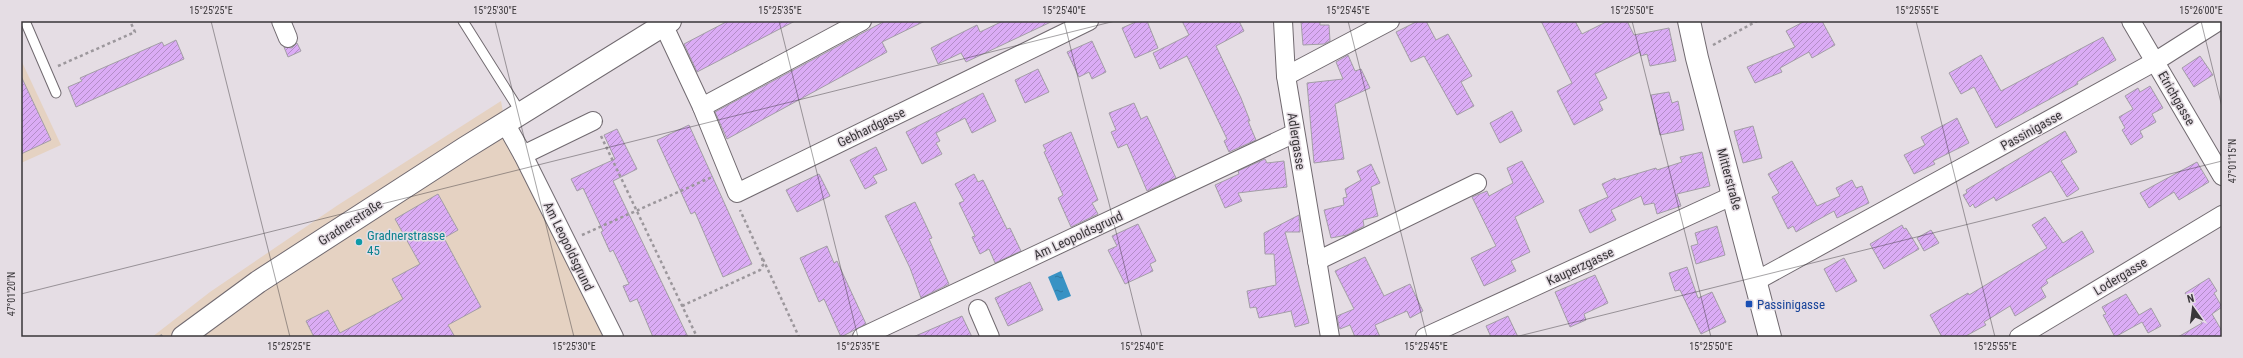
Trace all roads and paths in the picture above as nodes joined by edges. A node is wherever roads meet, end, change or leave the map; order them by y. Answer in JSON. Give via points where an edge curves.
{"nodes":[{"id":1,"x":25,"y":21,"type":"edge"},
{"id":2,"x":130,"y":21,"type":"edge"},
{"id":3,"x":281,"y":21,"type":"edge"},
{"id":4,"x":463,"y":21,"type":"edge"},
{"id":5,"x":862,"y":21,"type":"edge"},
{"id":6,"x":1089,"y":21,"type":"edge"},
{"id":7,"x":1283,"y":21,"type":"edge"},
{"id":8,"x":1390,"y":21,"type":"edge"},
{"id":9,"x":1689,"y":21,"type":"edge"},
{"id":10,"x":1757,"y":21,"type":"edge"},
{"id":11,"x":2131,"y":21,"type":"edge"},
{"id":12,"x":2219,"y":21,"type":"edge"},
{"id":13,"x":667,"y":23,"type":"edge"},
{"id":14,"x":25,"y":33,"type":"edge"},
{"id":15,"x":288,"y":38,"type":"dead end"},
{"id":16,"x":1708,"y":48,"type":"dead end"},
{"id":17,"x":2156,"y":61,"type":"junction"},
{"id":18,"x":46,"y":71,"type":"junction"},
{"id":19,"x":1286,"y":76,"type":"junction"},
{"id":20,"x":56,"y":93,"type":"dead end"},
{"id":21,"x":702,"y":107,"type":"junction"},
{"id":22,"x":513,"y":118,"type":"junction"},
{"id":23,"x":593,"y":121,"type":"joint"},
{"id":24,"x":1295,"y":133,"type":"junction"},
{"id":25,"x":523,"y":154,"type":"junction"},
{"id":26,"x":727,"y":170,"type":"junction"},
{"id":27,"x":2222,"y":176,"type":"edge"},
{"id":28,"x":1477,"y":183,"type":"dead end"},
{"id":29,"x":737,"y":193,"type":"junction"},
{"id":30,"x":1734,"y":195,"type":"junction"},
{"id":31,"x":637,"y":212,"type":"junction"},
{"id":32,"x":2222,"y":216,"type":"edge"},
{"id":33,"x":566,"y":241,"type":"junction"},
{"id":34,"x":762,"y":258,"type":"junction"},
{"id":35,"x":1317,"y":261,"type":"junction"},
{"id":36,"x":1756,"y":281,"type":"junction"},
{"id":37,"x":682,"y":306,"type":"junction"},
{"id":38,"x":978,"y":309,"type":"dead end"},
{"id":39,"x":183,"y":337,"type":"edge"},
{"id":40,"x":614,"y":337,"type":"edge"},
{"id":41,"x":697,"y":337,"type":"edge"},
{"id":42,"x":799,"y":337,"type":"edge"},
{"id":43,"x":862,"y":337,"type":"edge"},
{"id":44,"x":990,"y":337,"type":"edge"},
{"id":45,"x":1330,"y":337,"type":"edge"},
{"id":46,"x":1426,"y":337,"type":"edge"},
{"id":47,"x":1770,"y":337,"type":"edge"},
{"id":48,"x":2018,"y":337,"type":"edge"}],
"edges":[{"from":1,"to":14,"type":"lane"},
{"from":2,"to":18,"type":"path","via":[[135,32]]},
{"from":3,"to":15,"type":"street"},
{"from":4,"to":22,"type":"lane"},
{"from":5,"to":21,"type":"street"},
{"from":6,"to":29,"type":"street","name":"Gebhardgasse"},
{"from":7,"to":19,"type":"street","name":"Adlergasse"},
{"from":8,"to":19,"type":"street"},
{"from":9,"to":30,"type":"main road","name":"Mitterstraße"},
{"from":10,"to":16,"type":"path"},
{"from":11,"to":17,"type":"street","name":"Etrichgasse"},
{"from":12,"to":17,"type":"street","name":"Passinigasse"},
{"from":13,"to":21,"type":"street"},
{"from":13,"to":22,"type":"main road","name":"Gradnerstraße"},
{"from":14,"to":18,"type":"lane"},
{"from":17,"to":27,"type":"street","name":"Etrichgasse"},
{"from":17,"to":36,"type":"street","name":"Passinigasse"},
{"from":18,"to":20,"type":"lane"},
{"from":19,"to":24,"type":"street","name":"Adlergasse"},
{"from":21,"to":26,"type":"street"},
{"from":22,"to":25,"type":"street","name":"Am Leopoldsgrund"},
{"from":22,"to":39,"type":"main road","name":"Gradnerstraße","via":[[258,282]]},
{"from":23,"to":25,"type":"street"},
{"from":23,"to":31,"type":"path"},
{"from":24,"to":35,"type":"street","name":"Adlergasse"},
{"from":24,"to":43,"type":"street","name":"Am Leopoldsgrund"},
{"from":25,"to":33,"type":"street","name":"Am Leopoldsgrund"},
{"from":26,"to":29,"type":"street"},
{"from":26,"to":31,"type":"path"},
{"from":28,"to":35,"type":"street"},
{"from":29,"to":34,"type":"path","via":[[734,195]]},
{"from":30,"to":36,"type":"main road","name":"Mitterstraße"},
{"from":30,"to":46,"type":"street","name":"Kauperzgasse"},
{"from":31,"to":33,"type":"path"},
{"from":31,"to":37,"type":"path"},
{"from":32,"to":48,"type":"street","name":"Lodergasse"},
{"from":33,"to":40,"type":"street","name":"Am Leopoldsgrund"},
{"from":34,"to":37,"type":"path","via":[[763,265],[760,270]]},
{"from":34,"to":42,"type":"path"},
{"from":35,"to":45,"type":"street","name":"Adlergasse"},
{"from":36,"to":47,"type":"main road","name":"Mitterstraße"},
{"from":37,"to":41,"type":"path"},
{"from":38,"to":44,"type":"street"}]}
